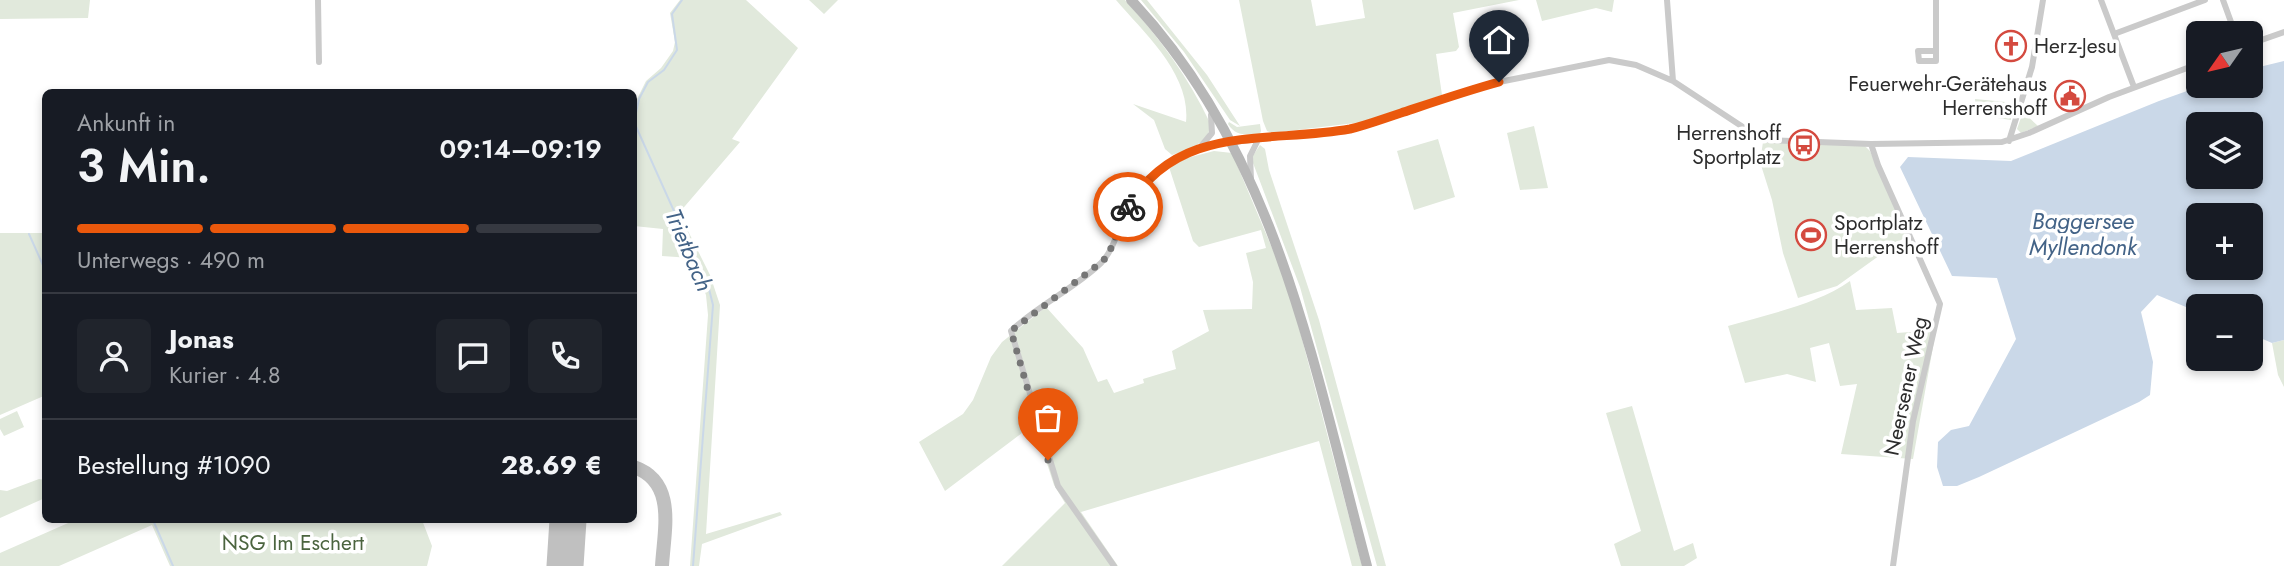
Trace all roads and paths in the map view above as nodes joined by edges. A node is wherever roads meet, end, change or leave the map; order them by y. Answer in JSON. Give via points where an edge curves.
{"nodes":[{"id":1,"x":318,"y":0,"type":"edge"},
{"id":2,"x":1131,"y":0,"type":"edge"},
{"id":3,"x":1667,"y":0,"type":"edge"},
{"id":4,"x":1936,"y":0,"type":"edge"},
{"id":5,"x":2043,"y":0,"type":"edge"},
{"id":6,"x":2101,"y":0,"type":"edge"},
{"id":7,"x":2205,"y":0,"type":"edge"},
{"id":8,"x":2223,"y":0,"type":"edge"},
{"id":9,"x":2231,"y":21,"type":"edge"},
{"id":10,"x":2284,"y":32,"type":"edge"},
{"id":11,"x":2114,"y":34,"type":"junction"},
{"id":12,"x":2263,"y":39,"type":"edge"},
{"id":13,"x":1936,"y":51,"type":"dead end"},
{"id":14,"x":319,"y":62,"type":"dead end"},
{"id":15,"x":2186,"y":68,"type":"edge"},
{"id":16,"x":1673,"y":80,"type":"junction"},
{"id":17,"x":2134,"y":87,"type":"junction"},
{"id":18,"x":1202,"y":90,"type":"junction"},
{"id":19,"x":1259,"y":138,"type":"junction"},
{"id":20,"x":2010,"y":141,"type":"junction"},
{"id":21,"x":1232,"y":142,"type":"junction"},
{"id":22,"x":1871,"y":144,"type":"junction"},
{"id":23,"x":1196,"y":149,"type":"junction"},
{"id":24,"x":1251,"y":181,"type":"junction"},
{"id":25,"x":1114,"y":566,"type":"edge"},
{"id":26,"x":1367,"y":566,"type":"edge"},
{"id":27,"x":1893,"y":566,"type":"edge"}],
"edges":[{"from":1,"to":14,"type":"street"},
{"from":2,"to":18,"type":"main road"},
{"from":3,"to":16,"type":"street"},
{"from":4,"to":13,"type":"street"},
{"from":5,"to":20,"type":"street","via":[[2032,67]]},
{"from":6,"to":11,"type":"street"},
{"from":7,"to":11,"type":"street"},
{"from":8,"to":9,"type":"street"},
{"from":10,"to":12,"type":"street"},
{"from":11,"to":17,"type":"street"},
{"from":15,"to":17,"type":"street"},
{"from":16,"to":19,"type":"street","via":[[1636,65],[1603,61],[1499,82],[1355,127]]},
{"from":16,"to":22,"type":"street","via":[[1762,138]]},
{"from":17,"to":20,"type":"street"},
{"from":18,"to":21,"type":"main road"},
{"from":18,"to":23,"type":"street","via":[[1214,126]]},
{"from":19,"to":21,"type":"street"},
{"from":19,"to":24,"type":"street","via":[[1250,156]]},
{"from":20,"to":22,"type":"street"},
{"from":21,"to":23,"type":"street"},
{"from":21,"to":24,"type":"main road"},
{"from":22,"to":27,"type":"street","name":"Neersener Weg","via":[[1940,304],[1914,414]]},
{"from":23,"to":25,"type":"street","via":[[1167,163],[1136,193],[1103,261],[1011,331],[1058,486]]},
{"from":24,"to":26,"type":"main road","via":[[1283,261]]}]}
